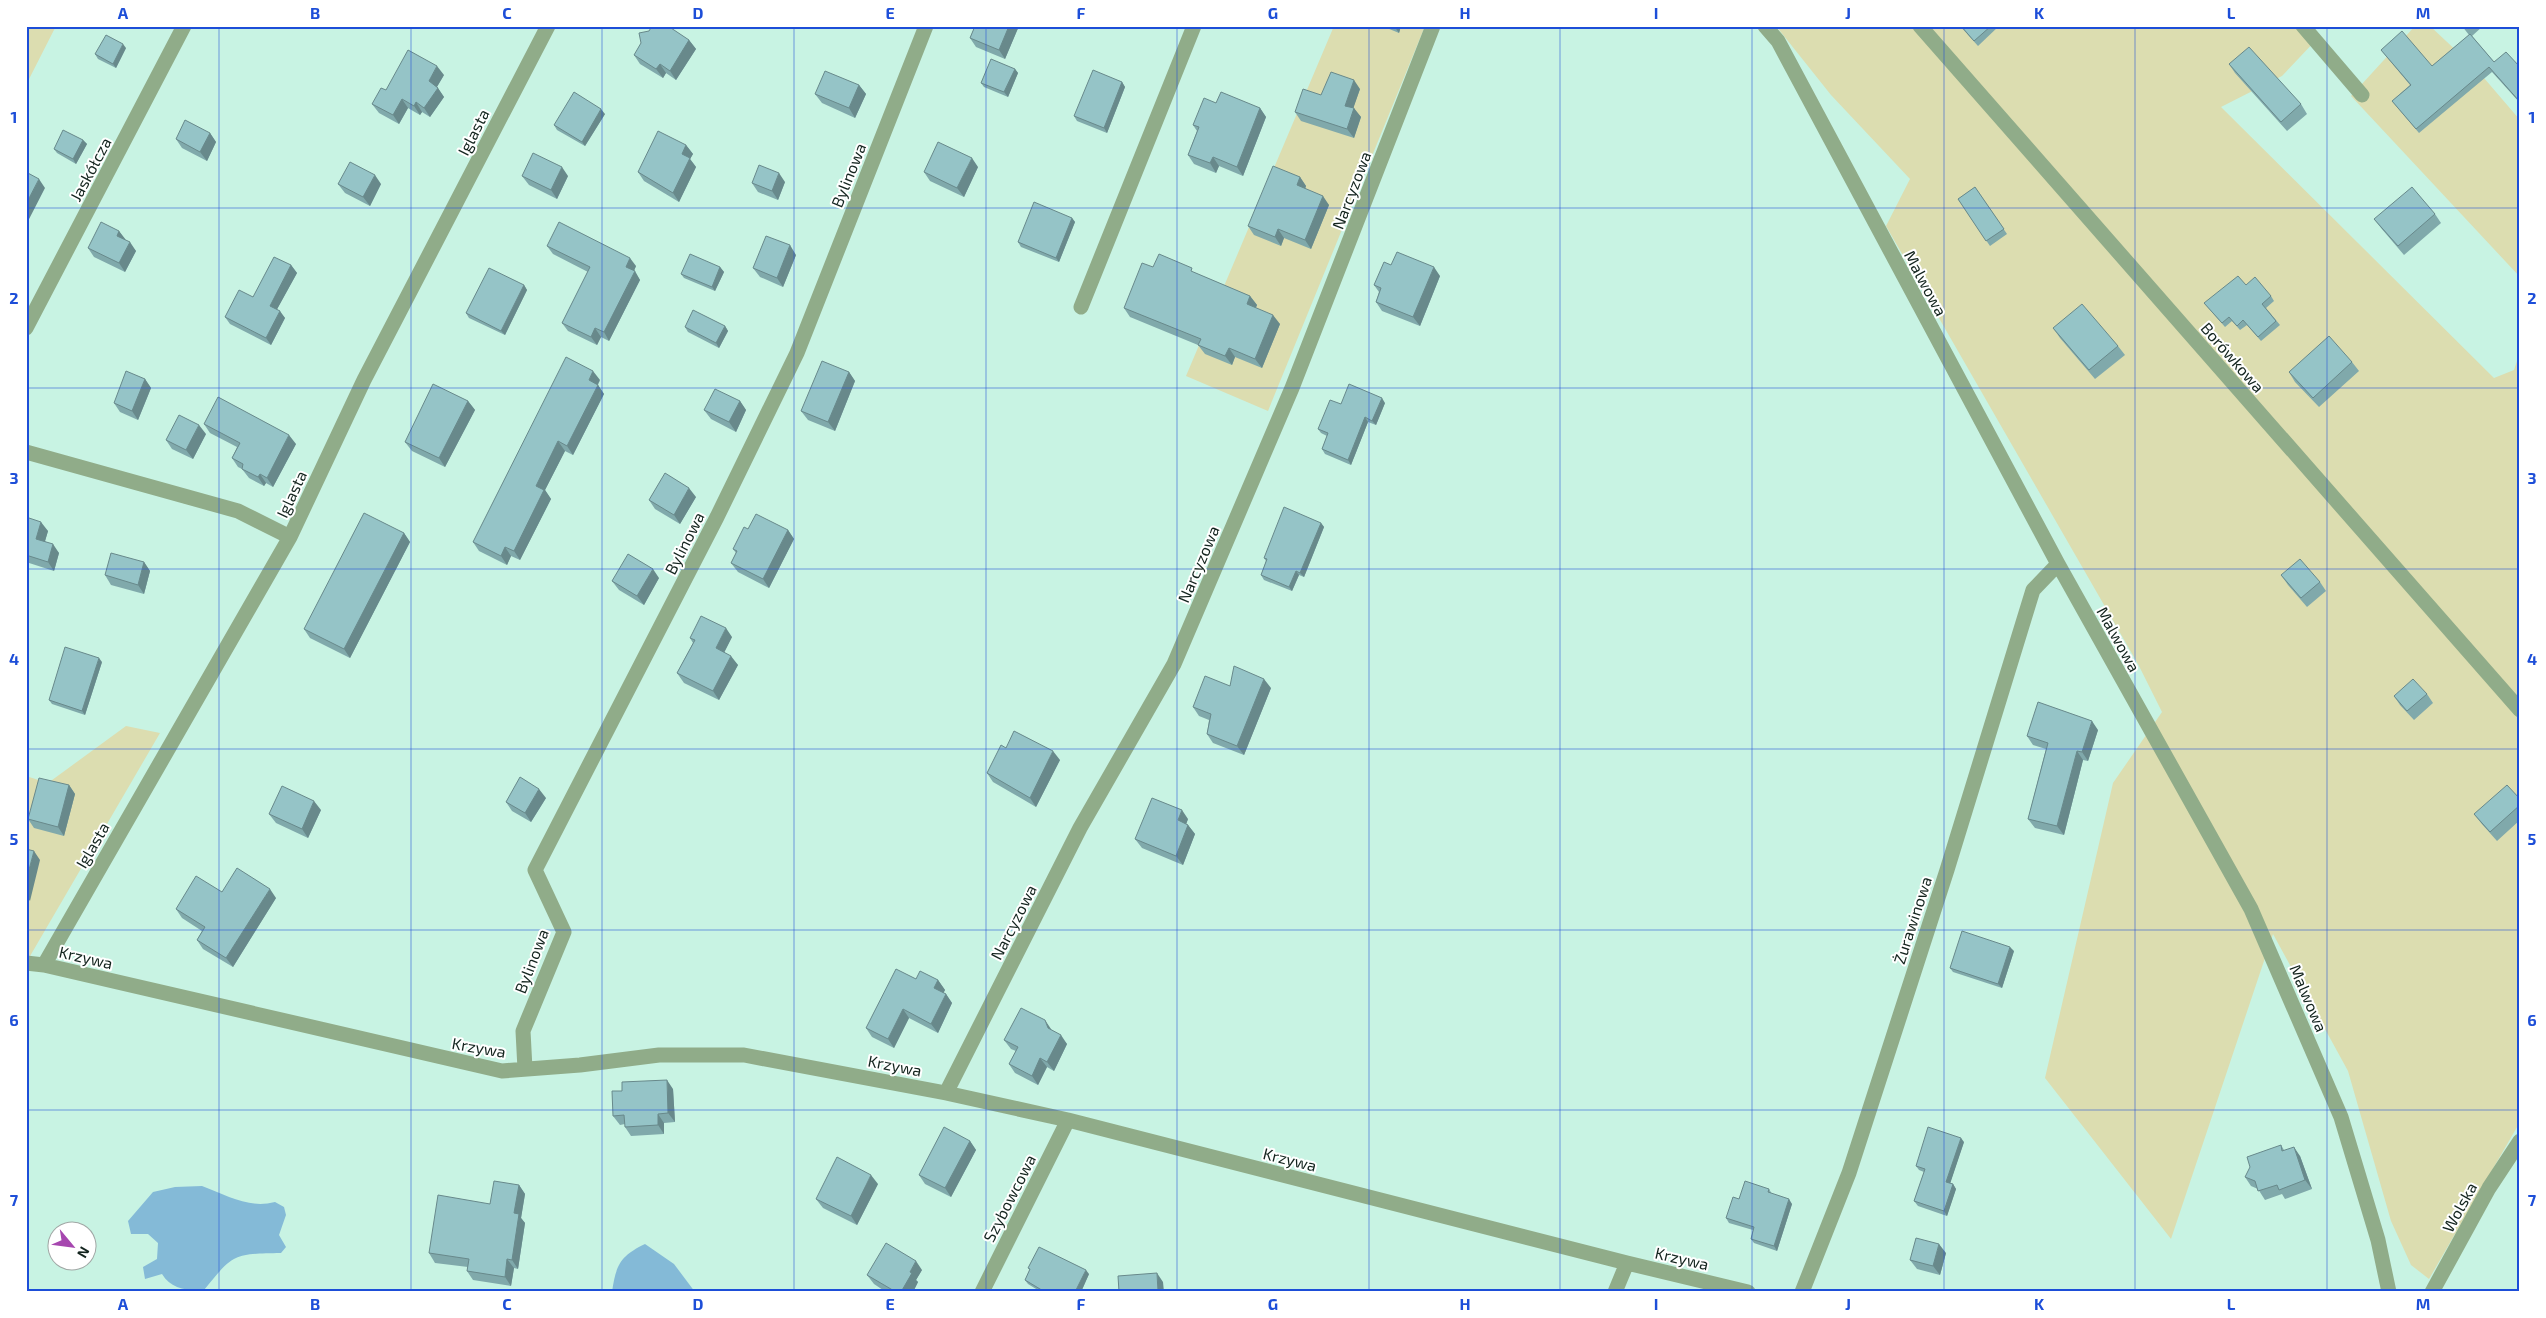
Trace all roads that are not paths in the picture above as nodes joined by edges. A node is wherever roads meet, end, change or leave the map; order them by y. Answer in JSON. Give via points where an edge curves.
{"nodes":[{"id":1,"x":184,"y":26,"type":"edge"},
{"id":2,"x":548,"y":26,"type":"edge"},
{"id":3,"x":926,"y":26,"type":"edge"},
{"id":4,"x":1194,"y":26,"type":"edge"},
{"id":5,"x":1433,"y":26,"type":"edge"},
{"id":6,"x":1766,"y":26,"type":"edge"},
{"id":7,"x":1920,"y":26,"type":"edge"},
{"id":8,"x":2303,"y":26,"type":"edge"},
{"id":9,"x":2362,"y":95,"type":"dead end"},
{"id":10,"x":1080,"y":307,"type":"dead end"},
{"id":11,"x":26,"y":328,"type":"edge"},
{"id":12,"x":26,"y":452,"type":"edge"},
{"id":13,"x":290,"y":537,"type":"junction"},
{"id":14,"x":2058,"y":564,"type":"junction"},
{"id":15,"x":2520,"y":710,"type":"edge"},
{"id":16,"x":26,"y":963,"type":"edge"},
{"id":17,"x":44,"y":965,"type":"junction"},
{"id":18,"x":525,"y":1069,"type":"junction"},
{"id":19,"x":946,"y":1093,"type":"junction"},
{"id":20,"x":1068,"y":1120,"type":"junction"},
{"id":21,"x":2520,"y":1141,"type":"edge"},
{"id":22,"x":1627,"y":1263,"type":"junction"},
{"id":23,"x":982,"y":1292,"type":"edge"},
{"id":24,"x":1615,"y":1292,"type":"edge"},
{"id":25,"x":1748,"y":1292,"type":"edge"},
{"id":26,"x":1802,"y":1292,"type":"edge"},
{"id":27,"x":2389,"y":1292,"type":"edge"},
{"id":28,"x":2432,"y":1292,"type":"edge"}],
"edges":[{"from":1,"to":11,"type":"street","name":"Jaskółcza"},
{"from":2,"to":13,"type":"street","name":"Iglasta","via":[[364,380]]},
{"from":3,"to":18,"type":"street","name":"Bylinowa","via":[[797,353],[717,518],[535,870],[564,932],[523,1031]]},
{"from":4,"to":10,"type":"street"},
{"from":5,"to":19,"type":"street","name":"Narcyzowa","via":[[1292,388],[1174,664],[1080,828]]},
{"from":6,"to":14,"type":"street","name":"Malwowa","via":[[1778,41]]},
{"from":7,"to":15,"type":"street","name":"Borówkowa"},
{"from":8,"to":9,"type":"street"},
{"from":12,"to":13,"type":"street","via":[[238,511]]},
{"from":13,"to":17,"type":"street","name":"Iglasta"},
{"from":14,"to":26,"type":"street","name":"Żurawinowa","via":[[2033,590],[1849,1173]]},
{"from":14,"to":27,"type":"street","name":"Malwowa","via":[[2251,908],[2341,1117],[2378,1240]]},
{"from":16,"to":17,"type":"street","name":"Krzywa"},
{"from":17,"to":18,"type":"street","name":"Krzywa","via":[[471,1066],[502,1071]]},
{"from":18,"to":19,"type":"street","name":"Krzywa","via":[[659,1055],[744,1055]]},
{"from":19,"to":20,"type":"street","name":"Krzywa"},
{"from":20,"to":22,"type":"street","name":"Krzywa"},
{"from":20,"to":23,"type":"street","name":"Szybowcowa"},
{"from":21,"to":28,"type":"street","name":"Wolska","via":[[2489,1188]]},
{"from":22,"to":24,"type":"street"},
{"from":22,"to":25,"type":"street","name":"Krzywa"}]}
